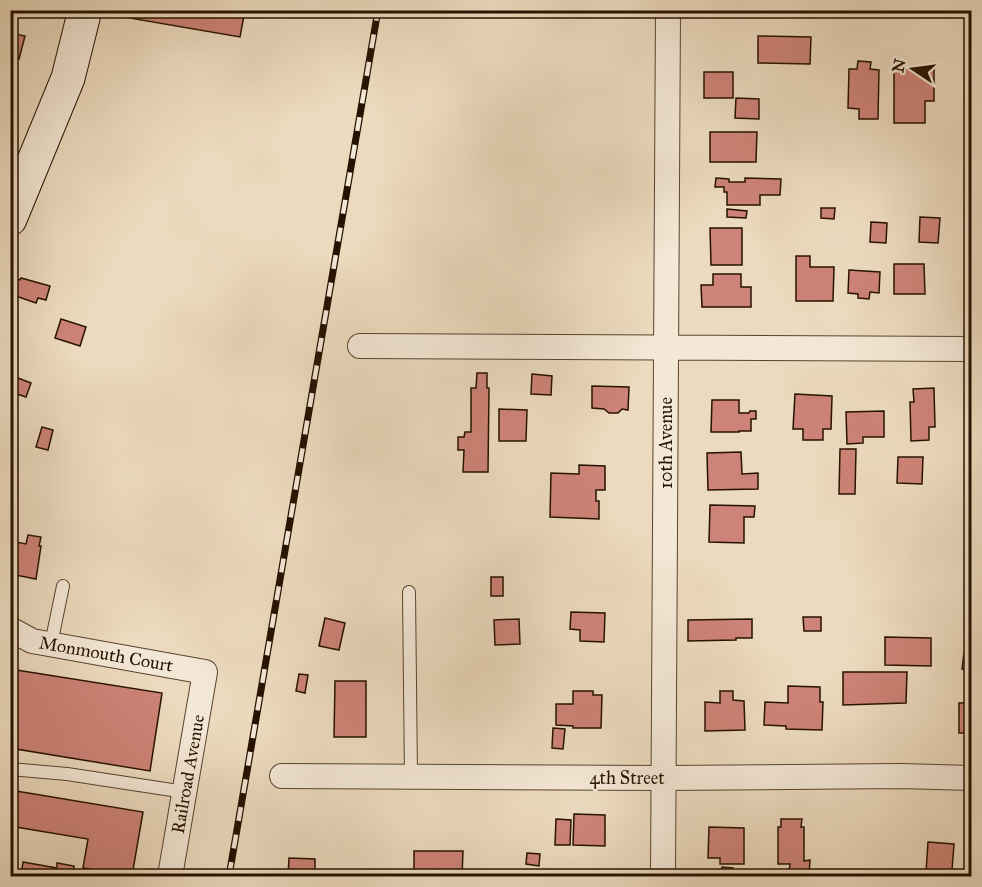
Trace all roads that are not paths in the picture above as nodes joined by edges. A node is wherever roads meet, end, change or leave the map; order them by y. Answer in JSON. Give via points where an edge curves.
{"nodes":[{"id":1,"x":86,"y":10,"type":"edge"},
{"id":2,"x":668,"y":10,"type":"edge"},
{"id":3,"x":10,"y":219,"type":"edge"},
{"id":4,"x":360,"y":346,"type":"dead end"},
{"id":5,"x":666,"y":347,"type":"junction"},
{"id":6,"x":972,"y":349,"type":"edge"},
{"id":7,"x":63,"y":586,"type":"dead end"},
{"id":8,"x":409,"y":592,"type":"dead end"},
{"id":9,"x":10,"y":629,"type":"edge"},
{"id":10,"x":51,"y":644,"type":"junction"},
{"id":11,"x":205,"y":672,"type":"joint"},
{"id":12,"x":10,"y":769,"type":"edge"},
{"id":13,"x":282,"y":776,"type":"dead end"},
{"id":14,"x":411,"y":777,"type":"junction"},
{"id":15,"x":663,"y":778,"type":"junction"},
{"id":16,"x":972,"y":778,"type":"edge"},
{"id":17,"x":184,"y":792,"type":"junction"},
{"id":18,"x":170,"y":876,"type":"edge"},
{"id":19,"x":663,"y":876,"type":"edge"}],
"edges":[{"from":1,"to":3,"type":"street","via":[[68,78]]},
{"from":2,"to":5,"type":"street","name":"10th Avenue"},
{"from":4,"to":5,"type":"street"},
{"from":5,"to":6,"type":"street"},
{"from":5,"to":15,"type":"street","name":"10th Avenue"},
{"from":7,"to":10,"type":"lane"},
{"from":8,"to":14,"type":"lane"},
{"from":9,"to":10,"type":"street","name":"Monmouth Court","via":[[32,641]]},
{"from":10,"to":11,"type":"street","name":"Monmouth Court"},
{"from":11,"to":17,"type":"street","name":"Railroad Avenue"},
{"from":12,"to":17,"type":"lane"},
{"from":13,"to":14,"type":"street","name":"4th Street"},
{"from":14,"to":15,"type":"street","name":"4th Street"},
{"from":15,"to":16,"type":"street","name":"4th Street"},
{"from":15,"to":19,"type":"street","name":"10th Avenue"},
{"from":17,"to":18,"type":"street","name":"Railroad Avenue"}]}
